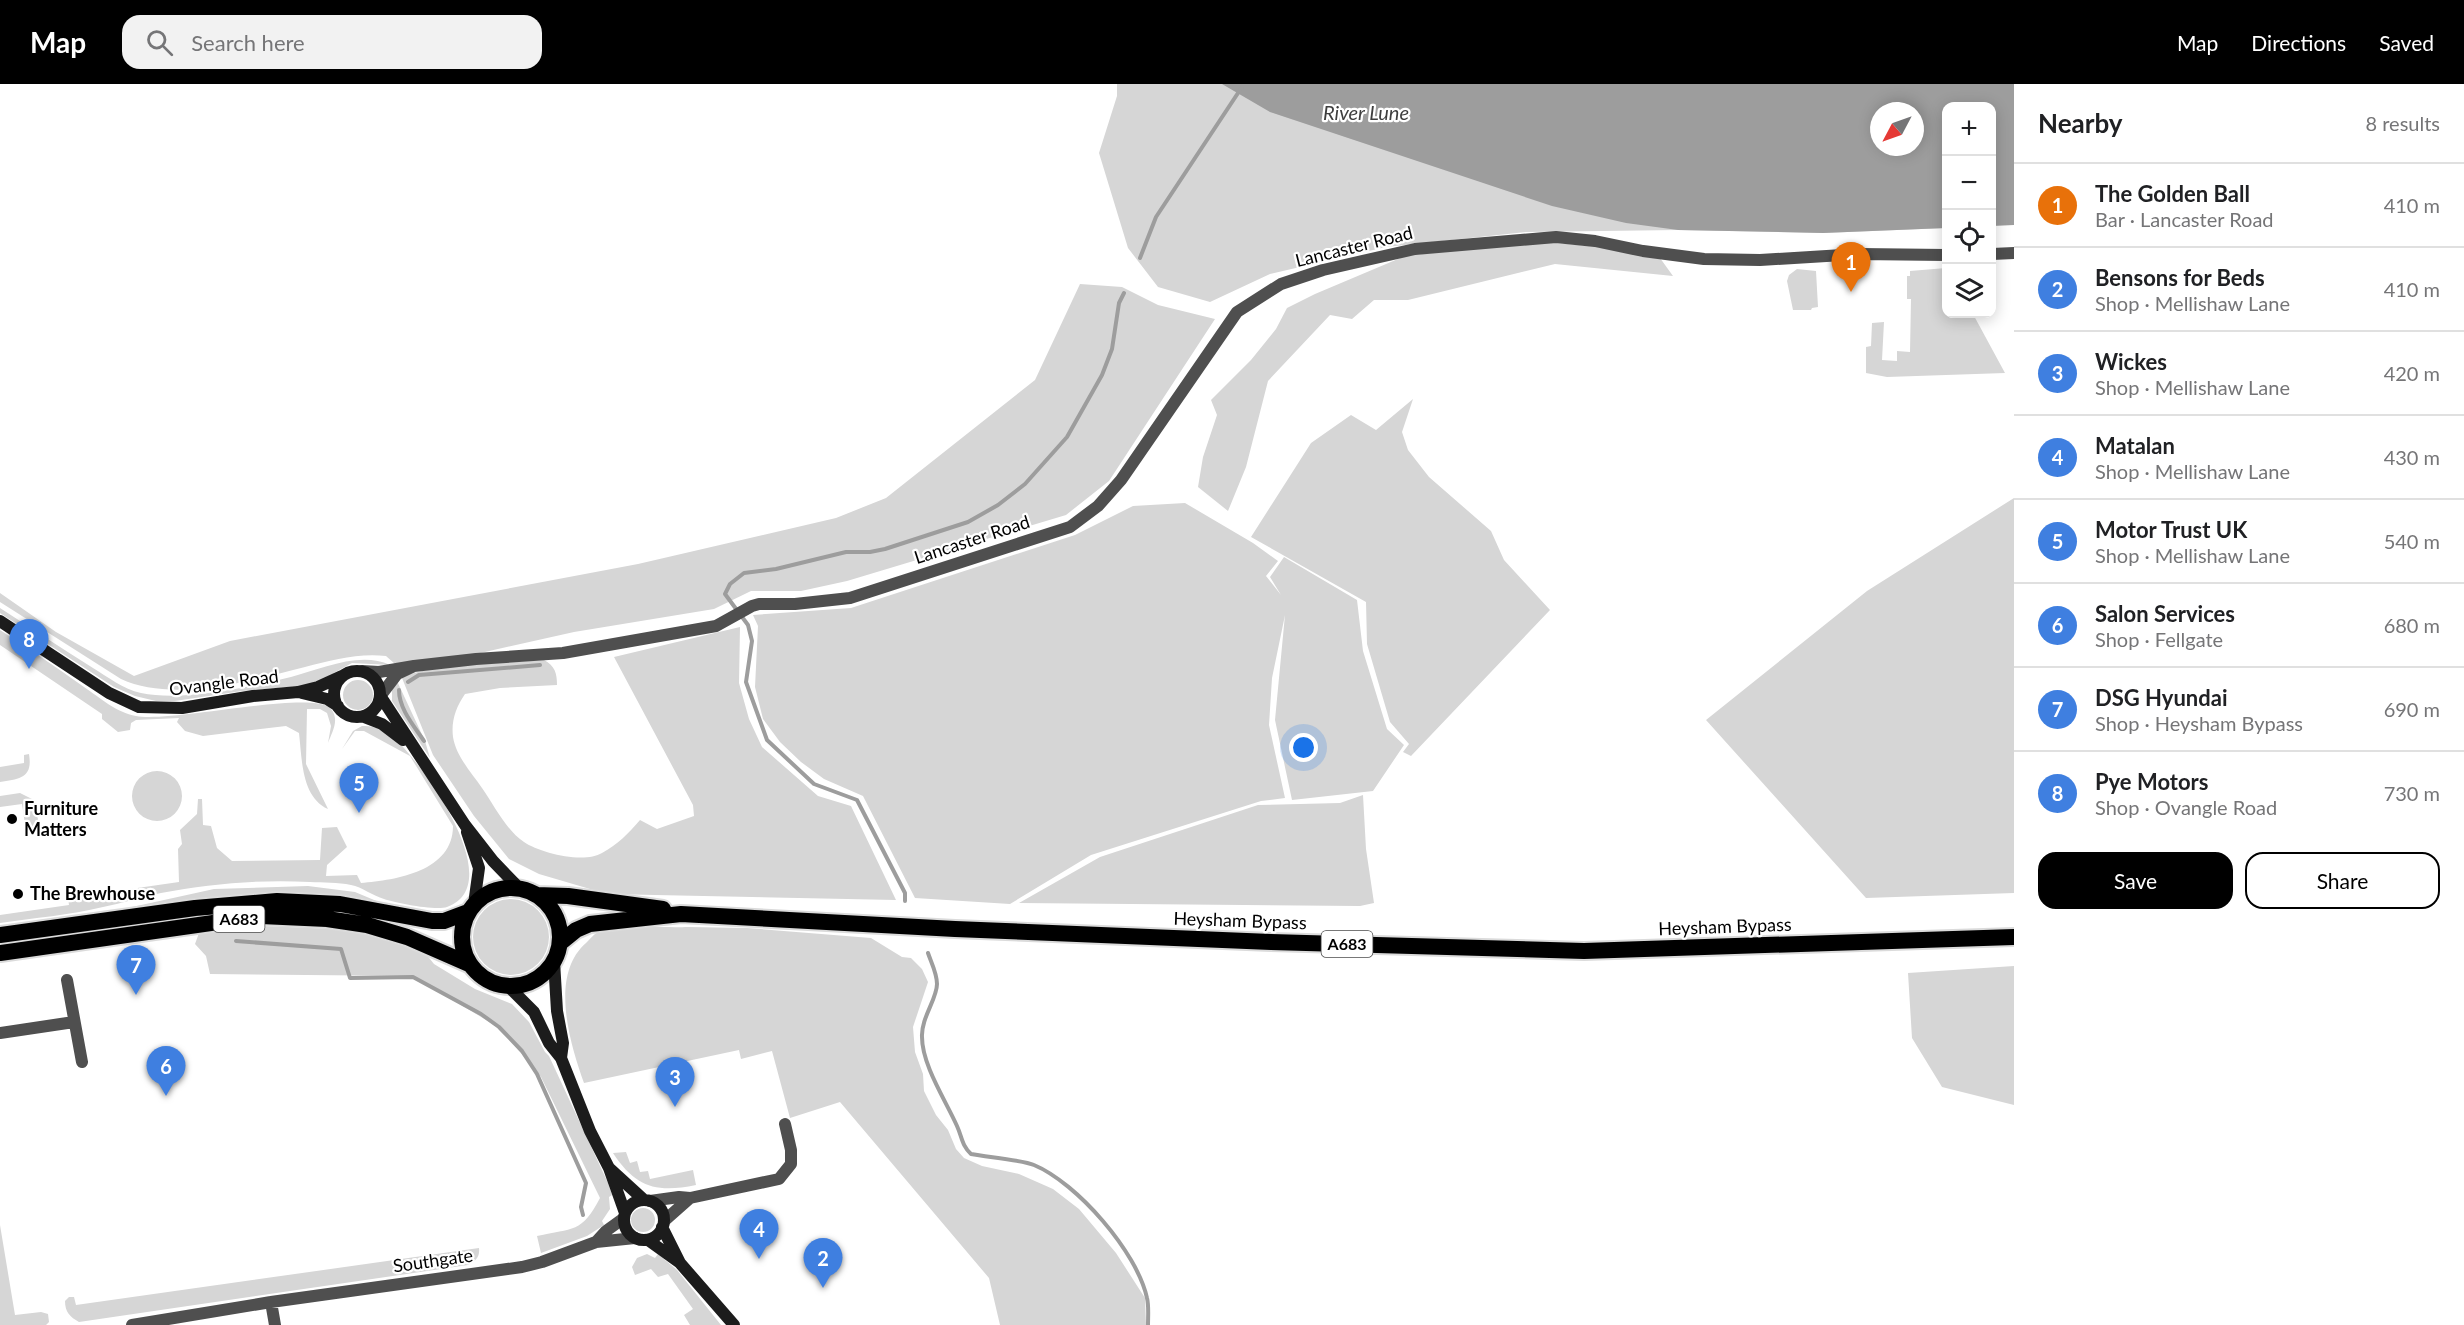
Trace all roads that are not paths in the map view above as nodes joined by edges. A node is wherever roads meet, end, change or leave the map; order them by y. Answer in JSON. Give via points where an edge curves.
{"nodes":[{"id":1,"x":2014,"y":253,"type":"edge"},
{"id":2,"x":1996,"y":254,"type":"edge"},
{"id":3,"x":1942,"y":255,"type":"edge"},
{"id":4,"x":0,"y":621,"type":"edge"},
{"id":5,"x":414,"y":666,"type":"junction"},
{"id":6,"x":362,"y":671,"type":"junction"},
{"id":7,"x":342,"y":676,"type":"junction"},
{"id":8,"x":298,"y":692,"type":"junction"},
{"id":9,"x":381,"y":696,"type":"junction"},
{"id":10,"x":338,"y":706,"type":"junction"},
{"id":11,"x":364,"y":717,"type":"junction"},
{"id":12,"x":417,"y":753,"type":"junction"},
{"id":13,"x":465,"y":825,"type":"junction"},
{"id":14,"x":519,"y":888,"type":"junction"},
{"id":15,"x":536,"y":895,"type":"junction"},
{"id":16,"x":471,"y":908,"type":"junction"},
{"id":17,"x":681,"y":914,"type":"junction"},
{"id":18,"x":0,"y":935,"type":"edge"},
{"id":19,"x":2014,"y":937,"type":"edge"},
{"id":20,"x":560,"y":943,"type":"junction"},
{"id":21,"x":0,"y":953,"type":"edge"},
{"id":22,"x":554,"y":961,"type":"junction"},
{"id":23,"x":471,"y":965,"type":"junction"},
{"id":24,"x":67,"y":980,"type":"dead end"},
{"id":25,"x":508,"y":986,"type":"junction"},
{"id":26,"x":74,"y":1022,"type":"junction"},
{"id":27,"x":0,"y":1033,"type":"edge"},
{"id":28,"x":561,"y":1058,"type":"junction"},
{"id":29,"x":82,"y":1062,"type":"dead end"},
{"id":30,"x":785,"y":1124,"type":"dead end"},
{"id":31,"x":609,"y":1168,"type":"junction"},
{"id":32,"x":690,"y":1198,"type":"junction"},
{"id":33,"x":647,"y":1201,"type":"junction"},
{"id":34,"x":625,"y":1215,"type":"junction"},
{"id":35,"x":663,"y":1224,"type":"junction"},
{"id":36,"x":641,"y":1239,"type":"junction"},
{"id":37,"x":596,"y":1242,"type":"junction"},
{"id":38,"x":680,"y":1263,"type":"junction"},
{"id":39,"x":271,"y":1302,"type":"junction"},
{"id":40,"x":132,"y":1325,"type":"edge"},
{"id":41,"x":275,"y":1325,"type":"edge"},
{"id":42,"x":734,"y":1325,"type":"edge"}],
"edges":[{"from":1,"to":2,"type":"street"},
{"from":3,"to":5,"type":"street","name":"Lancaster Road","via":[[1704,259],[1556,237],[1415,249],[1323,270],[1281,284],[1237,312],[1121,480],[1098,506],[1070,527],[850,598],[752,606],[722,623],[563,653]]},
{"from":4,"to":8,"type":"main road","name":"Ovangle Road","via":[[92,683],[139,707],[182,708]]},
{"from":5,"to":6,"type":"street"},
{"from":5,"to":9,"type":"street","via":[[397,674]]},
{"from":6,"to":7,"type":"main road"},
{"from":6,"to":9,"type":"main road","via":[[378,682]]},
{"from":7,"to":8,"type":"main road","name":"Ovangle Road"},
{"from":7,"to":10,"type":"main road","via":[[334,694]]},
{"from":8,"to":10,"type":"main road","name":"Ovangle Road"},
{"from":9,"to":11,"type":"main road","via":[[375,710]]},
{"from":9,"to":12,"type":"main road"},
{"from":10,"to":11,"type":"main road","via":[[349,716]]},
{"from":11,"to":12,"type":"main road","via":[[390,729]]},
{"from":12,"to":13,"type":"main road"},
{"from":13,"to":14,"type":"main road"},
{"from":13,"to":16,"type":"main road","via":[[479,868]]},
{"from":14,"to":15,"type":"highway","number":"A683"},
{"from":14,"to":16,"type":"highway","number":"A683","via":[[495,890]]},
{"from":15,"to":17,"type":"highway","name":"Heysham Bypass","number":"A683","via":[[568,896]]},
{"from":15,"to":20,"type":"highway","number":"A683","via":[[555,915]]},
{"from":16,"to":18,"type":"highway","number":"A683","via":[[444,921],[432,921],[340,904],[237,903]]},
{"from":16,"to":23,"type":"highway","via":[[462,939]]},
{"from":17,"to":19,"type":"highway","name":"Heysham Bypass","number":"A683","via":[[955,929],[1584,951]]},
{"from":17,"to":20,"type":"highway","name":"Heysham Bypass","number":"A683","via":[[590,924]]},
{"from":20,"to":22,"type":"highway","number":"A683"},
{"from":21,"to":23,"type":"highway","number":"A683","via":[[261,915],[367,925],[407,937]]},
{"from":22,"to":25,"type":"highway","number":"A683","via":[[535,980]]},
{"from":22,"to":28,"type":"main road"},
{"from":23,"to":25,"type":"highway","number":"A683","via":[[481,976]]},
{"from":24,"to":26,"type":"street"},
{"from":25,"to":28,"type":"main road","via":[[534,1012]]},
{"from":26,"to":27,"type":"street"},
{"from":26,"to":29,"type":"street"},
{"from":28,"to":31,"type":"main road"},
{"from":30,"to":32,"type":"street","via":[[791,1164],[779,1179]]},
{"from":31,"to":33,"type":"main road"},
{"from":31,"to":34,"type":"main road"},
{"from":32,"to":33,"type":"street"},
{"from":32,"to":35,"type":"street"},
{"from":33,"to":34,"type":"main road","via":[[632,1204]]},
{"from":33,"to":35,"type":"main road","via":[[660,1209]]},
{"from":34,"to":36,"type":"main road","via":[[626,1229]]},
{"from":34,"to":37,"type":"street","name":"Southgate"},
{"from":35,"to":36,"type":"main road","via":[[656,1236]]},
{"from":35,"to":38,"type":"main road"},
{"from":36,"to":37,"type":"street","name":"Southgate"},
{"from":36,"to":38,"type":"main road"},
{"from":37,"to":39,"type":"street","name":"Southgate","via":[[522,1267]]},
{"from":38,"to":42,"type":"main road"},
{"from":39,"to":40,"type":"street","name":"Southgate"},
{"from":39,"to":41,"type":"street"}]}
